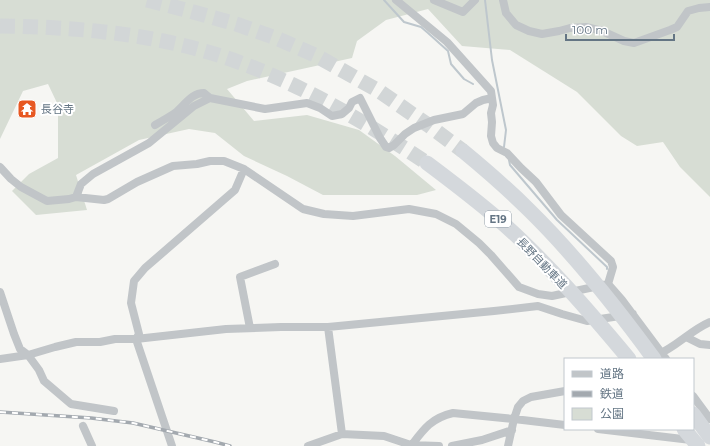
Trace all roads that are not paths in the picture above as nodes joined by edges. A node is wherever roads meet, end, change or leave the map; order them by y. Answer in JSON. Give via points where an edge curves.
{"nodes":[{"id":1,"x":396,"y":0,"type":"edge"},
{"id":2,"x":434,"y":0,"type":"edge"},
{"id":3,"x":475,"y":0,"type":"edge"},
{"id":4,"x":503,"y":0,"type":"edge"},
{"id":5,"x":710,"y":7,"type":"edge"},
{"id":6,"x":210,"y":98,"type":"junction"},
{"id":7,"x":492,"y":98,"type":"junction"},
{"id":8,"x":155,"y":125,"type":"dead end"},
{"id":9,"x":463,"y":152,"type":"tunnel mouth"},
{"id":10,"x":427,"y":163,"type":"tunnel mouth"},
{"id":11,"x":0,"y":167,"type":"edge"},
{"id":12,"x":244,"y":169,"type":"junction"},
{"id":13,"x":76,"y":197,"type":"junction"},
{"id":14,"x":275,"y":264,"type":"dead end"},
{"id":15,"x":608,"y":284,"type":"junction"},
{"id":16,"x":0,"y":292,"type":"edge"},
{"id":17,"x":633,"y":314,"type":"junction"},
{"id":18,"x":710,"y":322,"type":"edge"},
{"id":19,"x":328,"y":327,"type":"junction"},
{"id":20,"x":250,"y":328,"type":"junction"},
{"id":21,"x":686,"y":337,"type":"junction"},
{"id":22,"x":136,"y":338,"type":"junction"},
{"id":23,"x":710,"y":345,"type":"edge"},
{"id":24,"x":28,"y":355,"type":"junction"},
{"id":25,"x":660,"y":357,"type":"edge"},
{"id":26,"x":628,"y":358,"type":"edge"},
{"id":27,"x":0,"y":359,"type":"edge"},
{"id":28,"x":564,"y":391,"type":"edge"},
{"id":29,"x":694,"y":397,"type":"edge"},
{"id":30,"x":114,"y":411,"type":"dead end"},
{"id":31,"x":694,"y":415,"type":"edge"},
{"id":32,"x":514,"y":419,"type":"junction"},
{"id":33,"x":710,"y":419,"type":"edge"},
{"id":34,"x":564,"y":425,"type":"edge"},
{"id":35,"x":83,"y":426,"type":"dead end"},
{"id":36,"x":512,"y":430,"type":"junction"},
{"id":37,"x":615,"y":430,"type":"edge"},
{"id":38,"x":342,"y":434,"type":"junction"},
{"id":39,"x":683,"y":434,"type":"edge"},
{"id":40,"x":710,"y":438,"type":"edge"},
{"id":41,"x":710,"y":442,"type":"edge"},
{"id":42,"x":92,"y":446,"type":"edge"},
{"id":43,"x":172,"y":446,"type":"edge"},
{"id":44,"x":308,"y":446,"type":"edge"},
{"id":45,"x":411,"y":446,"type":"edge"},
{"id":46,"x":439,"y":446,"type":"edge"},
{"id":47,"x":452,"y":446,"type":"edge"},
{"id":48,"x":508,"y":446,"type":"edge"},
{"id":49,"x":688,"y":446,"type":"edge"},
{"id":50,"x":698,"y":446,"type":"edge"}],
"edges":[{"from":1,"to":7,"type":"street","via":[[447,42],[491,91]]},
{"from":2,"to":3,"type":"street","via":[[463,12]]},
{"from":4,"to":5,"type":"street","via":[[506,13],[516,25],[528,31],[542,34],[570,28],[586,28],[634,43],[677,27],[688,11]]},
{"from":6,"to":7,"type":"street","via":[[265,109],[307,103],[332,116],[342,114],[352,102],[360,98],[386,148],[396,144],[414,128],[434,120],[463,114],[476,103]]},
{"from":6,"to":8,"type":"street","via":[[204,93],[193,95],[175,113]]},
{"from":6,"to":13,"type":"street","via":[[194,106],[149,143],[93,174],[81,184]]},
{"from":7,"to":15,"type":"street","via":[[492,143],[507,153],[536,182],[560,215],[610,261],[613,267]]},
{"from":9,"to":25,"type":"highway","number":"E19","via":[[498,181],[560,242]]},
{"from":10,"to":26,"type":"highway","name":"長野自動車道","number":"E19","via":[[499,220],[563,284]]},
{"from":11,"to":13,"type":"street","via":[[21,187],[47,201]]},
{"from":12,"to":13,"type":"street","via":[[224,161],[173,166],[137,182],[108,199]]},
{"from":12,"to":15,"type":"street","via":[[303,209],[319,213],[353,216],[409,209],[436,214],[456,224],[478,243],[519,287],[538,294],[552,296]]},
{"from":12,"to":22,"type":"street","via":[[235,190],[145,268],[134,281],[131,302],[139,334]]},
{"from":14,"to":20,"type":"street","via":[[240,277]]},
{"from":15,"to":17,"type":"street"},
{"from":16,"to":24,"type":"street","via":[[20,348]]},
{"from":17,"to":19,"type":"street","via":[[587,321],[538,306]]},
{"from":17,"to":25,"type":"street"},
{"from":18,"to":21,"type":"street"},
{"from":19,"to":20,"type":"street"},
{"from":19,"to":38,"type":"street"},
{"from":20,"to":22,"type":"street"},
{"from":21,"to":23,"type":"street","via":[[700,344]]},
{"from":21,"to":25,"type":"street"},
{"from":22,"to":24,"type":"street","via":[[76,342]]},
{"from":22,"to":43,"type":"street"},
{"from":24,"to":27,"type":"street"},
{"from":24,"to":30,"type":"street","via":[[44,381],[71,404]]},
{"from":28,"to":32,"type":"street","via":[[531,397],[523,401]]},
{"from":29,"to":33,"type":"street"},
{"from":31,"to":40,"type":"highway"},
{"from":32,"to":34,"type":"street"},
{"from":32,"to":36,"type":"street"},
{"from":32,"to":45,"type":"street","via":[[453,413],[432,422]]},
{"from":35,"to":42,"type":"street"},
{"from":36,"to":47,"type":"street"},
{"from":36,"to":48,"type":"street"},
{"from":37,"to":39,"type":"street"},
{"from":38,"to":44,"type":"street"},
{"from":38,"to":45,"type":"street","via":[[384,436]]},
{"from":39,"to":41,"type":"street"},
{"from":39,"to":49,"type":"street"},
{"from":39,"to":50,"type":"highway"},
{"from":45,"to":46,"type":"street"}]}
